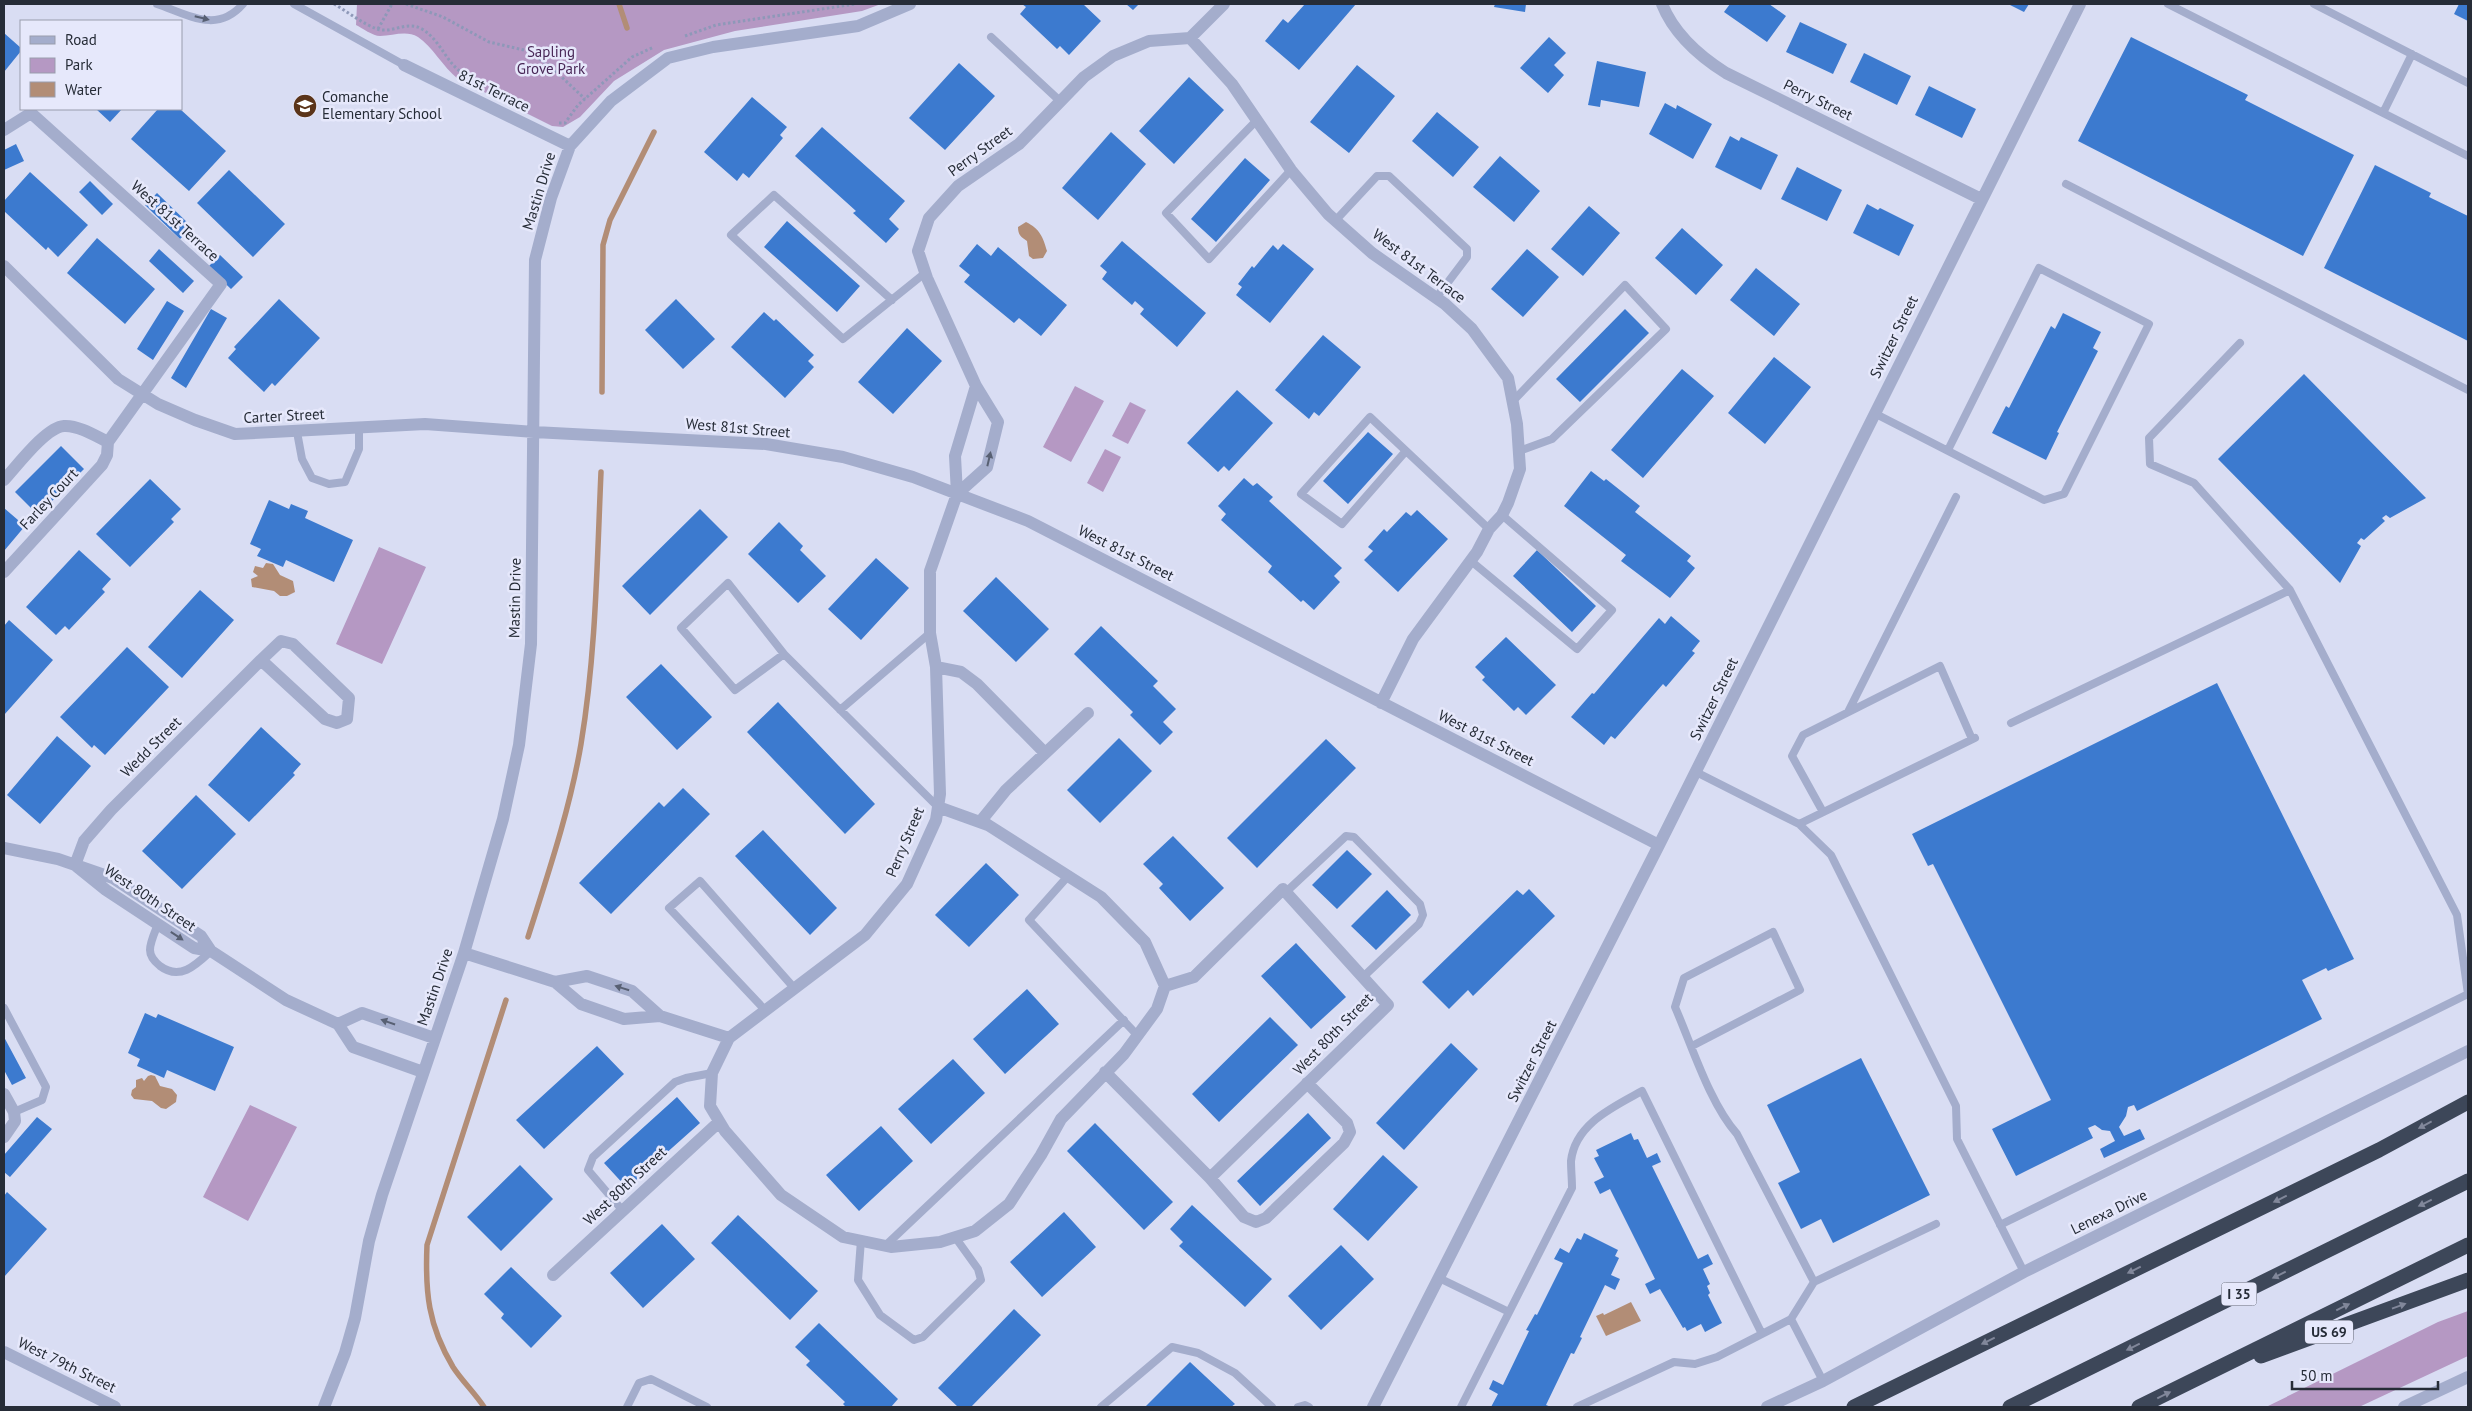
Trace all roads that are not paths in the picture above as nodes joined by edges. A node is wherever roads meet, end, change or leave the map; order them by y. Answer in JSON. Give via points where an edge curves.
{"nodes":[{"id":1,"x":157,"y":4,"type":"edge"},
{"id":2,"x":243,"y":4,"type":"edge"},
{"id":3,"x":294,"y":4,"type":"edge"},
{"id":4,"x":910,"y":4,"type":"edge"},
{"id":5,"x":1224,"y":4,"type":"edge"},
{"id":6,"x":1662,"y":4,"type":"edge"},
{"id":7,"x":2080,"y":4,"type":"edge"},
{"id":8,"x":2168,"y":4,"type":"edge"},
{"id":9,"x":2314,"y":4,"type":"edge"},
{"id":10,"x":991,"y":37,"type":"dead end"},
{"id":11,"x":1190,"y":38,"type":"junction"},
{"id":12,"x":2412,"y":54,"type":"junction"},
{"id":13,"x":404,"y":65,"type":"joint"},
{"id":14,"x":2468,"y":83,"type":"edge"},
{"id":15,"x":1061,"y":102,"type":"junction"},
{"id":16,"x":2383,"y":113,"type":"junction"},
{"id":17,"x":1257,"y":120,"type":"junction"},
{"id":18,"x":4,"y":130,"type":"edge"},
{"id":19,"x":570,"y":146,"type":"junction"},
{"id":20,"x":2468,"y":156,"type":"edge"},
{"id":21,"x":1291,"y":170,"type":"junction"},
{"id":22,"x":2066,"y":184,"type":"dead end"},
{"id":23,"x":1981,"y":200,"type":"junction"},
{"id":24,"x":1335,"y":220,"type":"junction"},
{"id":25,"x":4,"y":266,"type":"edge"},
{"id":26,"x":925,"y":273,"type":"junction"},
{"id":27,"x":1436,"y":298,"type":"junction"},
{"id":28,"x":892,"y":300,"type":"junction"},
{"id":29,"x":2240,"y":343,"type":"dead end"},
{"id":30,"x":976,"y":386,"type":"junction"},
{"id":31,"x":2468,"y":390,"type":"edge"},
{"id":32,"x":141,"y":393,"type":"junction"},
{"id":33,"x":1513,"y":402,"type":"junction"},
{"id":34,"x":1874,"y":413,"type":"junction"},
{"id":35,"x":359,"y":428,"type":"junction"},
{"id":36,"x":297,"y":432,"type":"junction"},
{"id":37,"x":534,"y":432,"type":"junction"},
{"id":38,"x":108,"y":442,"type":"junction"},
{"id":39,"x":1948,"y":450,"type":"junction"},
{"id":40,"x":1519,"y":451,"type":"junction"},
{"id":41,"x":1405,"y":452,"type":"junction"},
{"id":42,"x":4,"y":480,"type":"edge"},
{"id":43,"x":958,"y":494,"type":"junction"},
{"id":44,"x":1956,"y":497,"type":"dead end"},
{"id":45,"x":1502,"y":515,"type":"junction"},
{"id":46,"x":1490,"y":529,"type":"junction"},
{"id":47,"x":1471,"y":560,"type":"junction"},
{"id":48,"x":4,"y":572,"type":"edge"},
{"id":49,"x":2290,"y":590,"type":"junction"},
{"id":50,"x":930,"y":634,"type":"junction"},
{"id":51,"x":784,"y":654,"type":"junction"},
{"id":52,"x":261,"y":660,"type":"junction"},
{"id":53,"x":936,"y":666,"type":"junction"},
{"id":54,"x":1382,"y":704,"type":"junction"},
{"id":55,"x":840,"y":710,"type":"junction"},
{"id":56,"x":1848,"y":712,"type":"junction"},
{"id":57,"x":1088,"y":713,"type":"dead end"},
{"id":58,"x":2011,"y":723,"type":"dead end"},
{"id":59,"x":1045,"y":754,"type":"junction"},
{"id":60,"x":1696,"y":772,"type":"junction"},
{"id":61,"x":938,"y":807,"type":"junction"},
{"id":62,"x":1823,"y":812,"type":"junction"},
{"id":63,"x":980,"y":822,"type":"junction"},
{"id":64,"x":1799,"y":824,"type":"junction"},
{"id":65,"x":1659,"y":845,"type":"junction"},
{"id":66,"x":4,"y":848,"type":"edge"},
{"id":67,"x":75,"y":865,"type":"junction"},
{"id":68,"x":1069,"y":876,"type":"junction"},
{"id":69,"x":1286,"y":892,"type":"junction"},
{"id":70,"x":166,"y":912,"type":"junction"},
{"id":71,"x":158,"y":924,"type":"junction"},
{"id":72,"x":211,"y":951,"type":"junction"},
{"id":73,"x":464,"y":953,"type":"junction"},
{"id":74,"x":1363,"y":977,"type":"junction"},
{"id":75,"x":555,"y":982,"type":"junction"},
{"id":76,"x":1165,"y":986,"type":"junction"},
{"id":77,"x":795,"y":989,"type":"junction"},
{"id":78,"x":4,"y":1008,"type":"edge"},
{"id":79,"x":765,"y":1010,"type":"junction"},
{"id":80,"x":660,"y":1016,"type":"junction"},
{"id":81,"x":1124,"y":1020,"type":"junction"},
{"id":82,"x":338,"y":1024,"type":"junction"},
{"id":83,"x":1138,"y":1036,"type":"junction"},
{"id":84,"x":434,"y":1038,"type":"junction"},
{"id":85,"x":730,"y":1038,"type":"junction"},
{"id":86,"x":1692,"y":1046,"type":"junction"},
{"id":87,"x":2468,"y":1051,"type":"edge"},
{"id":88,"x":423,"y":1072,"type":"junction"},
{"id":89,"x":1105,"y":1072,"type":"junction"},
{"id":90,"x":712,"y":1073,"type":"junction"},
{"id":91,"x":1308,"y":1083,"type":"junction"},
{"id":92,"x":4,"y":1094,"type":"edge"},
{"id":93,"x":2468,"y":1102,"type":"edge"},
{"id":94,"x":14,"y":1112,"type":"junction"},
{"id":95,"x":719,"y":1122,"type":"junction"},
{"id":96,"x":4,"y":1137,"type":"edge"},
{"id":97,"x":1210,"y":1178,"type":"junction"},
{"id":98,"x":2468,"y":1181,"type":"edge"},
{"id":99,"x":623,"y":1211,"type":"junction"},
{"id":100,"x":1936,"y":1224,"type":"dead end"},
{"id":101,"x":2000,"y":1226,"type":"junction"},
{"id":102,"x":955,"y":1238,"type":"junction"},
{"id":103,"x":861,"y":1240,"type":"junction"},
{"id":104,"x":2468,"y":1245,"type":"edge"},
{"id":105,"x":885,"y":1246,"type":"junction"},
{"id":106,"x":2024,"y":1272,"type":"junction"},
{"id":107,"x":553,"y":1275,"type":"dead end"},
{"id":108,"x":1439,"y":1278,"type":"junction"},
{"id":109,"x":2468,"y":1280,"type":"edge"},
{"id":110,"x":1814,"y":1282,"type":"junction"},
{"id":111,"x":1509,"y":1312,"type":"junction"},
{"id":112,"x":1791,"y":1319,"type":"junction"},
{"id":113,"x":1762,"y":1334,"type":"junction"},
{"id":114,"x":4,"y":1352,"type":"edge"},
{"id":115,"x":2468,"y":1377,"type":"edge"},
{"id":116,"x":1824,"y":1381,"type":"junction"},
{"id":117,"x":2189,"y":1382,"type":"junction"},
{"id":118,"x":115,"y":1407,"type":"edge"},
{"id":119,"x":324,"y":1407,"type":"edge"},
{"id":120,"x":627,"y":1407,"type":"edge"},
{"id":121,"x":707,"y":1407,"type":"edge"},
{"id":122,"x":1101,"y":1407,"type":"edge"},
{"id":123,"x":1272,"y":1407,"type":"edge"},
{"id":124,"x":1298,"y":1407,"type":"edge"},
{"id":125,"x":1309,"y":1407,"type":"edge"},
{"id":126,"x":1374,"y":1407,"type":"edge"},
{"id":127,"x":1461,"y":1407,"type":"edge"},
{"id":128,"x":1577,"y":1407,"type":"edge"},
{"id":129,"x":1767,"y":1407,"type":"edge"},
{"id":130,"x":1854,"y":1407,"type":"edge"},
{"id":131,"x":2010,"y":1407,"type":"edge"},
{"id":132,"x":2139,"y":1407,"type":"edge"},
{"id":133,"x":2404,"y":1407,"type":"edge"}],
"edges":[{"from":1,"to":2,"type":"lane","one_way":true,"via":[[206,21],[223,20]]},
{"from":3,"to":13,"type":"lane"},
{"from":4,"to":19,"type":"street","name":"Mastin Drive","via":[[858,26],[713,47],[668,58],[611,101]]},
{"from":5,"to":11,"type":"street"},
{"from":6,"to":23,"type":"street","name":"Perry Street","via":[[1669,21],[1687,42],[1726,73]]},
{"from":7,"to":23,"type":"street","name":"Switzer Street"},
{"from":8,"to":16,"type":"lane"},
{"from":9,"to":12,"type":"lane"},
{"from":10,"to":15,"type":"lane"},
{"from":11,"to":15,"type":"street","name":"Perry Street","via":[[1149,41],[1113,56],[1084,77]]},
{"from":11,"to":17,"type":"street","name":"West 81st Terrace","via":[[1232,84]]},
{"from":12,"to":14,"type":"lane"},
{"from":12,"to":16,"type":"lane"},
{"from":13,"to":19,"type":"street","name":"81st Terrace"},
{"from":15,"to":26,"type":"street","name":"Perry Street","via":[[1019,144],[958,186],[929,218],[918,251]]},
{"from":16,"to":20,"type":"lane"},
{"from":17,"to":21,"type":"street","name":"West 81st Terrace"},
{"from":17,"to":21,"type":"lane","via":[[1166,213],[1209,259]]},
{"from":18,"to":32,"type":"street","name":"West 81st Terrace","via":[[31,112],[221,284]]},
{"from":19,"to":37,"type":"street","name":"Mastin Drive","via":[[551,198],[535,260]]},
{"from":21,"to":24,"type":"street","name":"West 81st Terrace"},
{"from":22,"to":31,"type":"lane"},
{"from":23,"to":34,"type":"street","name":"Switzer Street"},
{"from":24,"to":27,"type":"street","name":"West 81st Terrace","via":[[1372,253]]},
{"from":24,"to":27,"type":"lane","via":[[1377,176],[1389,176],[1467,249],[1467,256]]},
{"from":25,"to":32,"type":"street","name":"Carter Street","via":[[118,379]]},
{"from":26,"to":28,"type":"lane"},
{"from":26,"to":30,"type":"street","name":"Perry Street"},
{"from":27,"to":33,"type":"street","name":"West 81st Terrace","via":[[1472,329],[1508,378]]},
{"from":28,"to":28,"type":"lane","via":[[844,339],[732,235],[774,195]]},
{"from":29,"to":49,"type":"lane","via":[[2149,438],[2150,464],[2194,483]]},
{"from":30,"to":43,"type":"street","name":"Perry Street","via":[[955,456]]},
{"from":43,"to":30,"type":"street","name":"Perry Street","one_way":true,"via":[[987,467],[998,422]]},
{"from":32,"to":36,"type":"street","name":"Carter Street","via":[[195,420],[235,434]]},
{"from":32,"to":38,"type":"street","name":"Farley Court"},
{"from":33,"to":40,"type":"street","name":"West 81st Terrace"},
{"from":33,"to":40,"type":"lane","via":[[1625,284],[1666,329],[1552,438]]},
{"from":34,"to":39,"type":"lane"},
{"from":34,"to":60,"type":"street","name":"Switzer Street"},
{"from":35,"to":36,"type":"street","name":"Carter Street"},
{"from":35,"to":36,"type":"lane","via":[[359,449],[345,482],[329,484],[312,478],[302,459]]},
{"from":35,"to":37,"type":"street","name":"Carter Street","via":[[426,424]]},
{"from":37,"to":43,"type":"street","name":"West 81st Street","via":[[766,444],[843,457]]},
{"from":37,"to":73,"type":"street","name":"Mastin Drive","via":[[531,644],[519,745],[503,819]]},
{"from":38,"to":42,"type":"street","via":[[66,425],[53,428]]},
{"from":38,"to":48,"type":"street","name":"Farley Court","via":[[102,465]]},
{"from":39,"to":39,"type":"lane","via":[[2044,500],[2064,494],[2149,324],[2038,268]]},
{"from":40,"to":45,"type":"street","name":"West 81st Terrace","via":[[1520,469]]},
{"from":41,"to":41,"type":"lane","via":[[1370,417],[1301,494],[1342,524]]},
{"from":41,"to":46,"type":"lane"},
{"from":43,"to":50,"type":"street","name":"Perry Street","via":[[930,570]]},
{"from":43,"to":54,"type":"street","name":"West 81st Street","via":[[1028,521]]},
{"from":44,"to":56,"type":"lane"},
{"from":45,"to":46,"type":"street","name":"West 81st Terrace"},
{"from":45,"to":47,"type":"lane","via":[[1612,610],[1578,649]]},
{"from":46,"to":47,"type":"street","name":"West 81st Terrace"},
{"from":47,"to":54,"type":"street","name":"West 81st Terrace","via":[[1413,639]]},
{"from":49,"to":58,"type":"lane"},
{"from":49,"to":101,"type":"lane","via":[[2457,915],[2468,994]]},
{"from":50,"to":53,"type":"street","name":"Perry Street"},
{"from":50,"to":55,"type":"lane"},
{"from":51,"to":51,"type":"lane","via":[[735,690],[681,628],[728,583]]},
{"from":51,"to":55,"type":"lane"},
{"from":52,"to":52,"type":"street","name":"Wedd Street","via":[[280,642],[293,644],[349,698],[347,719],[337,723],[325,720]]},
{"from":52,"to":67,"type":"street","name":"Wedd Street","via":[[111,810],[84,841]]},
{"from":53,"to":59,"type":"street","via":[[961,672],[977,684]]},
{"from":53,"to":61,"type":"street","name":"Perry Street"},
{"from":54,"to":65,"type":"street","name":"West 81st Street"},
{"from":55,"to":61,"type":"lane"},
{"from":56,"to":62,"type":"lane","via":[[1803,735],[1792,756]]},
{"from":56,"to":62,"type":"lane","via":[[1940,666],[1974,738]]},
{"from":57,"to":59,"type":"street"},
{"from":59,"to":63,"type":"street","via":[[1006,790]]},
{"from":60,"to":64,"type":"lane"},
{"from":60,"to":65,"type":"street","name":"Switzer Street"},
{"from":61,"to":63,"type":"street"},
{"from":61,"to":77,"type":"street","name":"Perry Street","via":[[936,820],[907,884],[865,936]]},
{"from":62,"to":64,"type":"lane"},
{"from":63,"to":68,"type":"street"},
{"from":64,"to":101,"type":"lane","via":[[1831,855],[1844,881],[1956,1106],[1957,1139]]},
{"from":65,"to":108,"type":"street","name":"Switzer Street"},
{"from":66,"to":67,"type":"street","name":"West 80th Street"},
{"from":67,"to":70,"type":"street","name":"West 80th Street","via":[[113,878]]},
{"from":67,"to":71,"type":"street","name":"West 80th Street"},
{"from":68,"to":76,"type":"street","via":[[1101,897],[1145,942]]},
{"from":68,"to":81,"type":"lane","via":[[1029,920]]},
{"from":69,"to":74,"type":"street","name":"West 80th Street"},
{"from":69,"to":74,"type":"lane","via":[[1346,836],[1354,837],[1420,904],[1423,915],[1419,924]]},
{"from":69,"to":76,"type":"street","via":[[1283,889],[1194,977]]},
{"from":70,"to":71,"type":"street"},
{"from":70,"to":72,"type":"street","name":"West 80th Street","via":[[201,936]]},
{"from":71,"to":72,"type":"street","name":"West 80th Street","one_way":true,"via":[[194,948]]},
{"from":71,"to":72,"type":"lane","via":[[150,951],[153,960],[164,969],[177,973],[187,970]]},
{"from":72,"to":82,"type":"street","name":"West 80th Street","via":[[286,1000]]},
{"from":73,"to":75,"type":"street"},
{"from":73,"to":84,"type":"street","name":"Mastin Drive"},
{"from":74,"to":91,"type":"street","name":"West 80th Street","via":[[1388,1005]]},
{"from":75,"to":80,"type":"street","via":[[581,1004],[624,1019]]},
{"from":80,"to":75,"type":"street","one_way":true,"via":[[632,991],[587,976]]},
{"from":76,"to":83,"type":"street","via":[[1158,1009]]},
{"from":77,"to":79,"type":"street","name":"Perry Street"},
{"from":77,"to":79,"type":"lane","via":[[700,882],[669,908]]},
{"from":78,"to":94,"type":"lane","via":[[46,1087],[42,1100]]},
{"from":79,"to":85,"type":"street","name":"Perry Street"},
{"from":80,"to":85,"type":"street"},
{"from":81,"to":83,"type":"lane"},
{"from":81,"to":105,"type":"lane"},
{"from":84,"to":82,"type":"street","one_way":true,"via":[[362,1013]]},
{"from":82,"to":88,"type":"street","via":[[353,1047]]},
{"from":83,"to":89,"type":"street"},
{"from":84,"to":88,"type":"street","name":"Mastin Drive"},
{"from":85,"to":90,"type":"street"},
{"from":86,"to":86,"type":"lane","via":[[1675,1007],[1684,978],[1772,932],[1800,990]]},
{"from":86,"to":110,"type":"lane","via":[[1724,1120],[1737,1134]]},
{"from":87,"to":106,"type":"street","name":"Lenexa Drive"},
{"from":88,"to":119,"type":"street","name":"Mastin Drive","via":[[369,1241],[345,1353]]},
{"from":89,"to":97,"type":"street"},
{"from":89,"to":102,"type":"street","via":[[1061,1119],[1009,1204],[975,1231]]},
{"from":90,"to":95,"type":"street","via":[[710,1106]]},
{"from":90,"to":99,"type":"lane","via":[[675,1082],[593,1157],[588,1170]]},
{"from":91,"to":97,"type":"street","name":"West 80th Street"},
{"from":91,"to":97,"type":"street","via":[[1347,1124],[1350,1132],[1336,1150],[1266,1218],[1256,1222],[1244,1217]]},
{"from":92,"to":94,"type":"street"},
{"from":93,"to":130,"type":"highway","one_way":true,"via":[[2371,1154]]},
{"from":94,"to":96,"type":"street","via":[[15,1121]]},
{"from":95,"to":99,"type":"street","name":"West 80th Street"},
{"from":95,"to":103,"type":"street","via":[[780,1195],[843,1237]]},
{"from":98,"to":131,"type":"highway","number":"I 35","one_way":true},
{"from":99,"to":107,"type":"street","name":"West 80th Street"},
{"from":100,"to":110,"type":"lane"},
{"from":101,"to":106,"type":"lane"},
{"from":102,"to":103,"type":"lane","via":[[978,1269],[982,1280],[923,1337],[914,1340],[880,1315],[858,1280]]},
{"from":102,"to":105,"type":"street"},
{"from":103,"to":105,"type":"street"},
{"from":117,"to":104,"type":"highway","one_way":true},
{"from":106,"to":116,"type":"street","name":"Lenexa Drive"},
{"from":108,"to":111,"type":"lane"},
{"from":108,"to":126,"type":"street","name":"Switzer Street"},
{"from":117,"to":109,"type":"highway","number":"US 69","one_way":true},
{"from":110,"to":112,"type":"lane"},
{"from":111,"to":113,"type":"lane","via":[[1572,1188],[1572,1160],[1576,1145],[1600,1114],[1642,1091]]},
{"from":111,"to":127,"type":"lane"},
{"from":112,"to":113,"type":"lane"},
{"from":112,"to":116,"type":"lane"},
{"from":113,"to":128,"type":"lane","via":[[1717,1357],[1695,1364],[1674,1362]]},
{"from":114,"to":118,"type":"street","name":"West 79th Street"},
{"from":115,"to":133,"type":"street"},
{"from":116,"to":129,"type":"street","name":"Lenexa Drive"},
{"from":132,"to":117,"type":"highway","one_way":true},
{"from":120,"to":121,"type":"lane","via":[[639,1383],[652,1379]]},
{"from":122,"to":123,"type":"lane","via":[[1172,1346],[1198,1353],[1235,1372]]},
{"from":124,"to":125,"type":"lane"}]}
